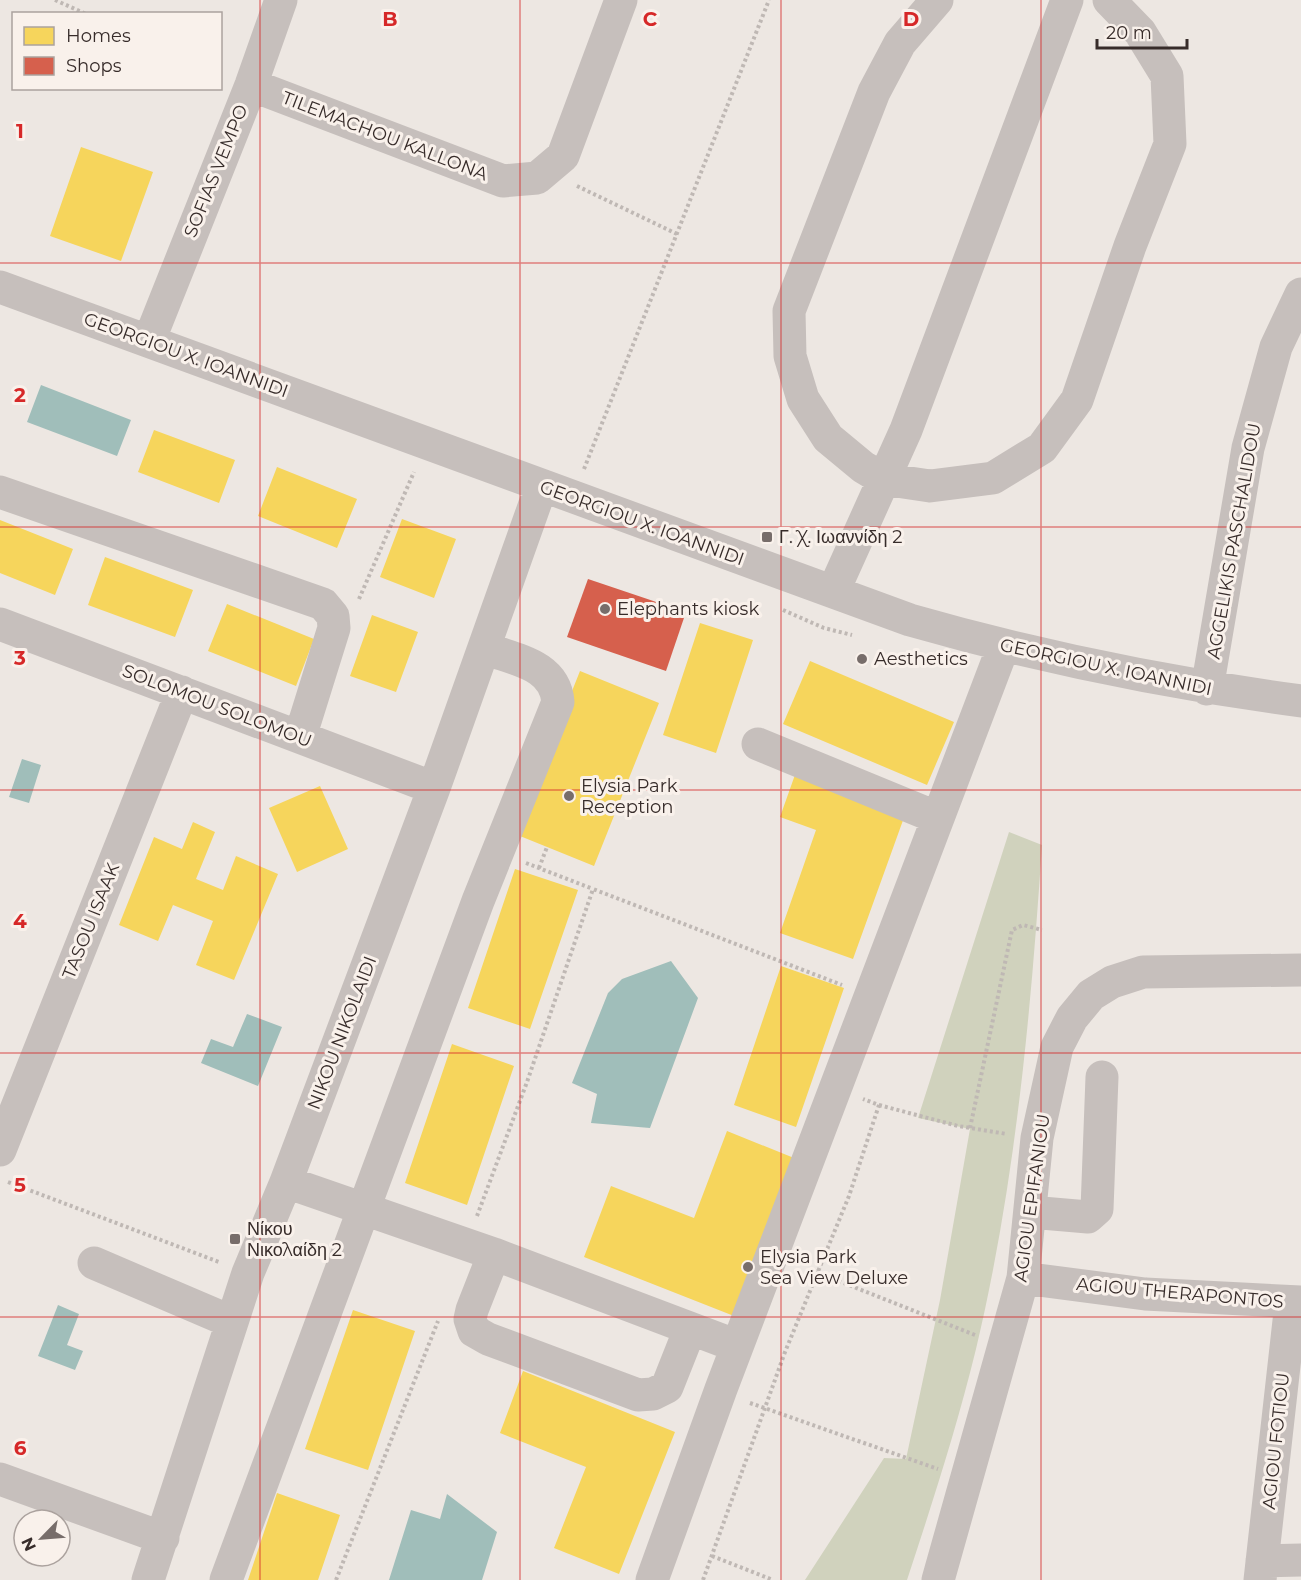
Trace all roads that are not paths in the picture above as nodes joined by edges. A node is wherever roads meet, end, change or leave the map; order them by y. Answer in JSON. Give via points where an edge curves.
{"nodes":[{"id":1,"x":281,"y":0,"type":"edge"},
{"id":2,"x":621,"y":0,"type":"edge"},
{"id":3,"x":937,"y":0,"type":"edge"},
{"id":4,"x":1067,"y":0,"type":"edge"},
{"id":5,"x":1109,"y":0,"type":"edge"},
{"id":6,"x":251,"y":85,"type":"junction"},
{"id":7,"x":0,"y":287,"type":"edge"},
{"id":8,"x":1301,"y":294,"type":"edge"},
{"id":9,"x":149,"y":341,"type":"junction"},
{"id":10,"x":883,"y":479,"type":"junction"},
{"id":11,"x":542,"y":487,"type":"junction"},
{"id":12,"x":0,"y":492,"type":"edge"},
{"id":13,"x":833,"y":592,"type":"junction"},
{"id":14,"x":0,"y":624,"type":"edge"},
{"id":15,"x":1003,"y":647,"type":"junction"},
{"id":16,"x":484,"y":648,"type":"junction"},
{"id":17,"x":1208,"y":688,"type":"junction"},
{"id":18,"x":182,"y":692,"type":"junction"},
{"id":19,"x":1301,"y":701,"type":"edge"},
{"id":20,"x":300,"y":737,"type":"junction"},
{"id":21,"x":758,"y":744,"type":"dead end"},
{"id":22,"x":434,"y":788,"type":"junction"},
{"id":23,"x":938,"y":818,"type":"junction"},
{"id":24,"x":1301,"y":970,"type":"edge"},
{"id":25,"x":1102,"y":1077,"type":"dead end"},
{"id":26,"x":0,"y":1150,"type":"edge"},
{"id":27,"x":286,"y":1182,"type":"junction"},
{"id":28,"x":365,"y":1210,"type":"junction"},
{"id":29,"x":1030,"y":1212,"type":"junction"},
{"id":30,"x":480,"y":1249,"type":"junction"},
{"id":31,"x":94,"y":1263,"type":"dead end"},
{"id":32,"x":1023,"y":1278,"type":"junction"},
{"id":33,"x":1296,"y":1302,"type":"edge"},
{"id":34,"x":232,"y":1322,"type":"junction"},
{"id":35,"x":690,"y":1329,"type":"junction"},
{"id":36,"x":737,"y":1346,"type":"junction"},
{"id":37,"x":0,"y":1479,"type":"edge"},
{"id":38,"x":163,"y":1538,"type":"junction"},
{"id":39,"x":1301,"y":1560,"type":"edge"},
{"id":40,"x":1261,"y":1571,"type":"edge"},
{"id":41,"x":148,"y":1580,"type":"edge"},
{"id":42,"x":226,"y":1580,"type":"edge"},
{"id":43,"x":652,"y":1580,"type":"edge"},
{"id":44,"x":938,"y":1580,"type":"edge"}],
"edges":[{"from":1,"to":6,"type":"street","name":"SOFIAS VEMPO"},
{"from":2,"to":6,"type":"street","name":"TILEMACHOU KALLONA","via":[[563,156],[537,178],[503,181]]},
{"from":3,"to":10,"type":"street","via":[[900,43],[874,92],[789,311],[790,356],[802,399],[828,438]]},
{"from":4,"to":10,"type":"street","via":[[906,430]]},
{"from":5,"to":10,"type":"street","via":[[1140,32],[1167,76],[1170,144],[1077,400],[1042,448],[993,478],[930,486]]},
{"from":6,"to":9,"type":"street","name":"SOFIAS VEMPO"},
{"from":7,"to":9,"type":"street","name":"GEORGIOU X. IOANNIDI"},
{"from":8,"to":17,"type":"street","name":"AGGELIKIS PASCHALIDOU","via":[[1276,347],[1248,448]]},
{"from":9,"to":11,"type":"street","name":"GEORGIOU X. IOANNIDI"},
{"from":10,"to":13,"type":"street"},
{"from":11,"to":13,"type":"street","name":"GEORGIOU X. IOANNIDI"},
{"from":11,"to":16,"type":"street","name":"NIKOU NIKOLAIDI"},
{"from":12,"to":20,"type":"street","via":[[323,604],[333,616],[334,628]]},
{"from":13,"to":15,"type":"street","name":"GEORGIOU X. IOANNIDI"},
{"from":14,"to":18,"type":"street","name":"SOLOMOU SOLOMOU"},
{"from":15,"to":17,"type":"street","name":"GEORGIOU X. IOANNIDI"},
{"from":15,"to":23,"type":"street"},
{"from":16,"to":22,"type":"street","name":"NIKOU NIKOLAIDI"},
{"from":16,"to":28,"type":"street","via":[[544,672],[557,686],[558,702],[497,852]]},
{"from":17,"to":19,"type":"street","name":"GEORGIOU X. IOANNIDI"},
{"from":18,"to":20,"type":"street","name":"SOLOMOU SOLOMOU"},
{"from":18,"to":26,"type":"street","name":"TASOU ISAAK"},
{"from":20,"to":22,"type":"street","name":"SOLOMOU SOLOMOU"},
{"from":21,"to":23,"type":"street"},
{"from":22,"to":27,"type":"street","name":"NIKOU NIKOLAIDI"},
{"from":23,"to":36,"type":"street"},
{"from":24,"to":29,"type":"street","name":"AGIOU EPIFANIOU","via":[[1143,972],[1112,982],[1091,995],[1072,1018],[1057,1047],[1037,1138]]},
{"from":25,"to":29,"type":"street","via":[[1097,1209],[1088,1217]]},
{"from":27,"to":28,"type":"street"},
{"from":27,"to":34,"type":"street","name":"NIKOU NIKOLAIDI"},
{"from":28,"to":30,"type":"street"},
{"from":28,"to":42,"type":"street"},
{"from":29,"to":32,"type":"street","name":"AGIOU EPIFANIOU"},
{"from":30,"to":35,"type":"street"},
{"from":30,"to":35,"type":"street","via":[[470,1319],[474,1331],[499,1343],[638,1395],[653,1394],[667,1387]]},
{"from":31,"to":34,"type":"street"},
{"from":32,"to":33,"type":"street","name":"AGIOU THERAPONTOS","via":[[1145,1294]]},
{"from":32,"to":44,"type":"street","name":"AGIOU EPIFANIOU"},
{"from":33,"to":40,"type":"street","name":"AGIOU FOTIOU"},
{"from":34,"to":38,"type":"street","name":"NIKOU NIKOLAIDI"},
{"from":35,"to":36,"type":"street"},
{"from":36,"to":43,"type":"street"},
{"from":37,"to":38,"type":"street"},
{"from":38,"to":41,"type":"street","name":"NIKOU NIKOLAIDI"},
{"from":39,"to":40,"type":"street"}]}
